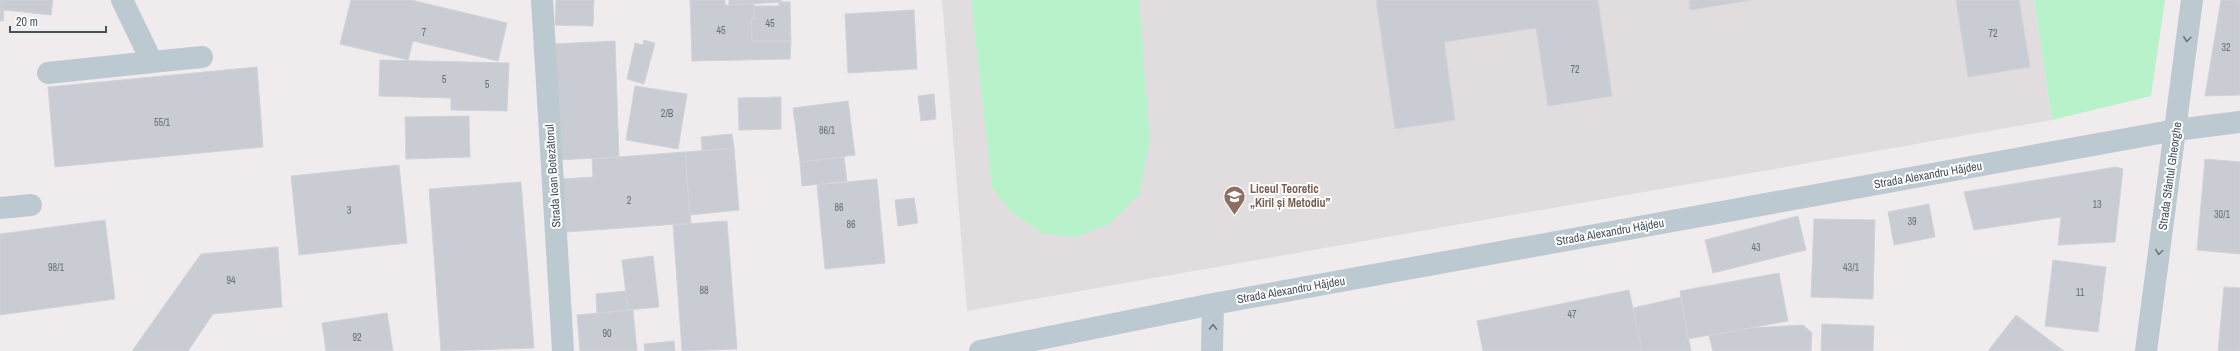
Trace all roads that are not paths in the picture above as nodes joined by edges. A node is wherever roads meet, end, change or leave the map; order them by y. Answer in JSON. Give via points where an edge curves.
{"nodes":[{"id":1,"x":122,"y":0,"type":"edge"},
{"id":2,"x":542,"y":0,"type":"edge"},
{"id":3,"x":2192,"y":0,"type":"edge"},
{"id":4,"x":202,"y":57,"type":"dead end"},
{"id":5,"x":152,"y":62,"type":"junction"},
{"id":6,"x":48,"y":74,"type":"dead end"},
{"id":7,"x":2240,"y":122,"type":"edge"},
{"id":8,"x":2176,"y":130,"type":"junction"},
{"id":9,"x":31,"y":204,"type":"dead end"},
{"id":10,"x":0,"y":208,"type":"edge"},
{"id":11,"x":1213,"y":304,"type":"junction"},
{"id":12,"x":564,"y":351,"type":"edge"},
{"id":13,"x":980,"y":351,"type":"edge"},
{"id":14,"x":1212,"y":351,"type":"edge"},
{"id":15,"x":2146,"y":351,"type":"edge"}],
"edges":[{"from":1,"to":5,"type":"street"},
{"from":2,"to":12,"type":"street","name":"Strada Ioan Botezătorul"},
{"from":3,"to":8,"type":"street","name":"Strada Sfântul Gheorghe","one_way":true},
{"from":4,"to":5,"type":"street"},
{"from":5,"to":6,"type":"street"},
{"from":7,"to":8,"type":"street","name":"Strada Alexandru Hâjdeu"},
{"from":8,"to":11,"type":"street","name":"Strada Alexandru Hâjdeu"},
{"from":8,"to":15,"type":"street","name":"Strada Sfântul Gheorghe","one_way":true},
{"from":9,"to":10,"type":"street"},
{"from":11,"to":13,"type":"street","name":"Strada Alexandru Hâjdeu"},
{"from":14,"to":11,"type":"street","one_way":true}]}
